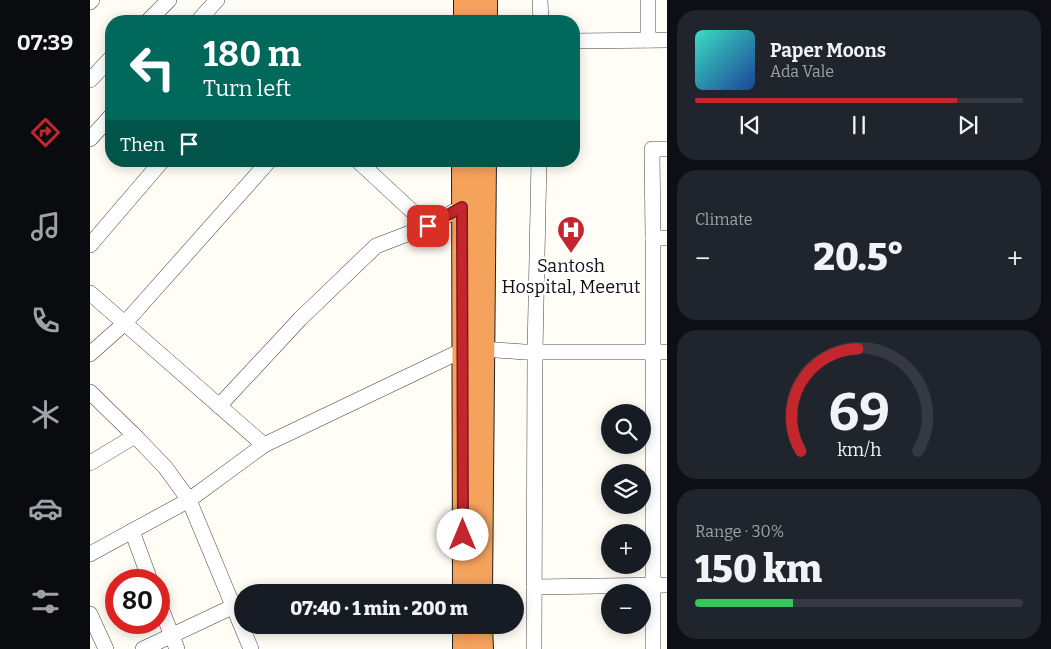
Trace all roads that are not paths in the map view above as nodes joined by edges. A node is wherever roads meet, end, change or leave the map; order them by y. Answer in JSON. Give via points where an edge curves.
{"nodes":[{"id":1,"x":169,"y":0,"type":"edge"},
{"id":2,"x":217,"y":0,"type":"edge"},
{"id":3,"x":465,"y":0,"type":"edge"},
{"id":4,"x":486,"y":0,"type":"edge"},
{"id":5,"x":540,"y":0,"type":"edge"},
{"id":6,"x":648,"y":0,"type":"edge"},
{"id":7,"x":154,"y":15,"type":"edge"},
{"id":8,"x":203,"y":15,"type":"edge"},
{"id":9,"x":465,"y":15,"type":"edge"},
{"id":10,"x":486,"y":15,"type":"edge"},
{"id":11,"x":541,"y":15,"type":"edge"},
{"id":12,"x":580,"y":40,"type":"edge"},
{"id":13,"x":648,"y":40,"type":"junction"},
{"id":14,"x":667,"y":40,"type":"edge"},
{"id":15,"x":105,"y":64,"type":"edge"},
{"id":16,"x":90,"y":80,"type":"edge"},
{"id":17,"x":105,"y":123,"type":"edge"},
{"id":18,"x":90,"y":139,"type":"edge"},
{"id":19,"x":667,"y":148,"type":"edge"},
{"id":20,"x":157,"y":167,"type":"edge"},
{"id":21,"x":264,"y":167,"type":"edge"},
{"id":22,"x":364,"y":167,"type":"edge"},
{"id":23,"x":463,"y":167,"type":"edge"},
{"id":24,"x":485,"y":167,"type":"edge"},
{"id":25,"x":539,"y":167,"type":"edge"},
{"id":26,"x":462,"y":207,"type":"junction"},
{"id":27,"x":428,"y":226,"type":"junction"},
{"id":28,"x":660,"y":238,"type":"edge"},
{"id":29,"x":90,"y":245,"type":"edge"},
{"id":30,"x":90,"y":293,"type":"edge"},
{"id":31,"x":125,"y":323,"type":"junction"},
{"id":32,"x":473,"y":349,"type":"junction"},
{"id":33,"x":535,"y":352,"type":"junction"},
{"id":34,"x":660,"y":352,"type":"edge"},
{"id":35,"x":90,"y":354,"type":"edge"},
{"id":36,"x":90,"y":392,"type":"edge"},
{"id":37,"x":219,"y":406,"type":"junction"},
{"id":38,"x":136,"y":436,"type":"junction"},
{"id":39,"x":264,"y":445,"type":"junction"},
{"id":40,"x":90,"y":463,"type":"edge"},
{"id":41,"x":660,"y":473,"type":"edge"},
{"id":42,"x":189,"y":500,"type":"junction"},
{"id":43,"x":132,"y":531,"type":"junction"},
{"id":44,"x":90,"y":554,"type":"edge"},
{"id":45,"x":146,"y":569,"type":"edge"},
{"id":46,"x":464,"y":584,"type":"edge"},
{"id":47,"x":481,"y":584,"type":"edge"},
{"id":48,"x":660,"y":585,"type":"edge"},
{"id":49,"x":534,"y":587,"type":"junction"},
{"id":50,"x":232,"y":606,"type":"junction"},
{"id":51,"x":90,"y":614,"type":"edge"},
{"id":52,"x":464,"y":634,"type":"edge"},
{"id":53,"x":481,"y":634,"type":"edge"},
{"id":54,"x":174,"y":642,"type":"edge"},
{"id":55,"x":106,"y":649,"type":"edge"},
{"id":56,"x":143,"y":649,"type":"edge"},
{"id":57,"x":251,"y":649,"type":"edge"},
{"id":58,"x":464,"y":649,"type":"edge"},
{"id":59,"x":482,"y":649,"type":"edge"},
{"id":60,"x":534,"y":649,"type":"edge"},
{"id":61,"x":653,"y":649,"type":"edge"}],
"edges":[{"from":1,"to":7,"type":"street"},
{"from":2,"to":8,"type":"street"},
{"from":3,"to":9,"type":"highway"},
{"from":4,"to":10,"type":"highway"},
{"from":5,"to":11,"type":"street"},
{"from":6,"to":13,"type":"street"},
{"from":12,"to":13,"type":"street"},
{"from":13,"to":14,"type":"street"},
{"from":15,"to":16,"type":"street"},
{"from":17,"to":18,"type":"street"},
{"from":19,"to":28,"type":"street","via":[[652,149]]},
{"from":20,"to":29,"type":"street"},
{"from":21,"to":31,"type":"street"},
{"from":22,"to":27,"type":"street"},
{"from":23,"to":26,"type":"highway"},
{"from":24,"to":32,"type":"highway"},
{"from":25,"to":33,"type":"street"},
{"from":26,"to":27,"type":"street"},
{"from":26,"to":32,"type":"highway"},
{"from":27,"to":37,"type":"street","via":[[376,246],[300,319]]},
{"from":28,"to":34,"type":"street"},
{"from":30,"to":31,"type":"street"},
{"from":31,"to":35,"type":"street"},
{"from":31,"to":37,"type":"street"},
{"from":32,"to":33,"type":"street"},
{"from":32,"to":39,"type":"street"},
{"from":32,"to":46,"type":"highway"},
{"from":32,"to":47,"type":"highway"},
{"from":33,"to":34,"type":"street"},
{"from":33,"to":49,"type":"street"},
{"from":34,"to":41,"type":"street"},
{"from":36,"to":38,"type":"street"},
{"from":37,"to":39,"type":"street"},
{"from":38,"to":40,"type":"street"},
{"from":38,"to":42,"type":"street","via":[[165,467]]},
{"from":39,"to":42,"type":"street"},
{"from":41,"to":48,"type":"street"},
{"from":42,"to":43,"type":"street"},
{"from":42,"to":50,"type":"street"},
{"from":43,"to":44,"type":"street"},
{"from":43,"to":45,"type":"street"},
{"from":48,"to":49,"type":"street"},
{"from":48,"to":61,"type":"street"},
{"from":49,"to":60,"type":"street"},
{"from":50,"to":54,"type":"street"},
{"from":50,"to":57,"type":"street"},
{"from":51,"to":55,"type":"street"},
{"from":52,"to":58,"type":"highway"},
{"from":53,"to":59,"type":"highway"},
{"from":54,"to":56,"type":"street"}]}
